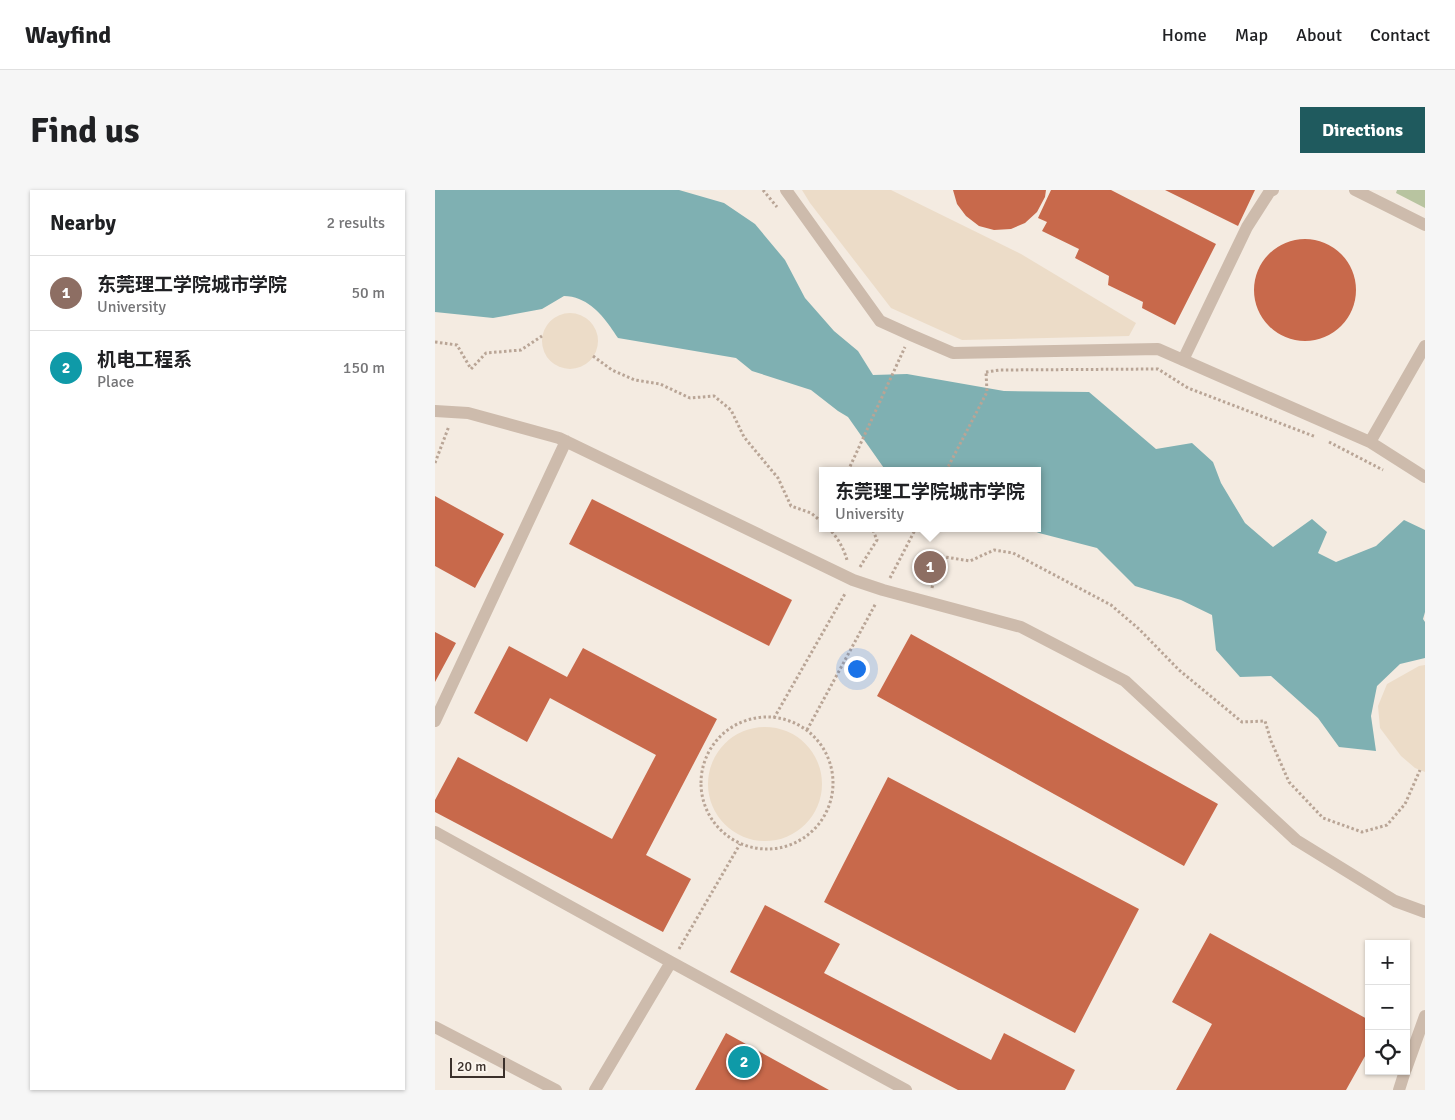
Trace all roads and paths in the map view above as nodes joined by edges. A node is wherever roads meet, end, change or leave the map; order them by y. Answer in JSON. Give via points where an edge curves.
{"nodes":[{"id":1,"x":786,"y":190,"type":"edge"},
{"id":2,"x":1273,"y":190,"type":"edge"},
{"id":3,"x":1356,"y":190,"type":"edge"},
{"id":4,"x":1425,"y":225,"type":"edge"},
{"id":5,"x":911,"y":334,"type":"junction"},
{"id":6,"x":542,"y":336,"type":"dead end"},
{"id":7,"x":435,"y":342,"type":"edge"},
{"id":8,"x":1425,"y":346,"type":"edge"},
{"id":9,"x":593,"y":356,"type":"dead end"},
{"id":10,"x":1183,"y":360,"type":"junction"},
{"id":11,"x":435,"y":410,"type":"edge"},
{"id":12,"x":454,"y":412,"type":"junction"},
{"id":13,"x":566,"y":441,"type":"junction"},
{"id":14,"x":1370,"y":442,"type":"junction"},
{"id":15,"x":435,"y":463,"type":"edge"},
{"id":16,"x":850,"y":467,"type":"edge"},
{"id":17,"x":948,"y":467,"type":"edge"},
{"id":18,"x":1383,"y":470,"type":"dead end"},
{"id":19,"x":1425,"y":477,"type":"edge"},
{"id":20,"x":819,"y":520,"type":"edge"},
{"id":21,"x":832,"y":532,"type":"edge"},
{"id":22,"x":874,"y":532,"type":"edge"},
{"id":23,"x":914,"y":532,"type":"edge"},
{"id":24,"x":853,"y":580,"type":"junction"},
{"id":25,"x":883,"y":590,"type":"junction"},
{"id":26,"x":927,"y":602,"type":"junction"},
{"id":27,"x":774,"y":718,"type":"junction"},
{"id":28,"x":435,"y":721,"type":"edge"},
{"id":29,"x":807,"y":730,"type":"junction"},
{"id":30,"x":1420,"y":770,"type":"dead end"},
{"id":31,"x":435,"y":832,"type":"edge"},
{"id":32,"x":739,"y":844,"type":"junction"},
{"id":33,"x":1425,"y":912,"type":"edge"},
{"id":34,"x":671,"y":962,"type":"junction"},
{"id":35,"x":1425,"y":1016,"type":"edge"},
{"id":36,"x":435,"y":1027,"type":"edge"},
{"id":37,"x":1410,"y":1059,"type":"edge"},
{"id":38,"x":1404,"y":1075,"type":"edge"},
{"id":39,"x":556,"y":1090,"type":"edge"},
{"id":40,"x":595,"y":1090,"type":"edge"},
{"id":41,"x":906,"y":1090,"type":"edge"},
{"id":42,"x":1399,"y":1090,"type":"edge"}],
"edges":[{"from":1,"to":5,"type":"street","via":[[880,320]]},
{"from":2,"to":10,"type":"street","via":[[1247,227]]},
{"from":3,"to":4,"type":"street"},
{"from":5,"to":10,"type":"street","via":[[953,353],[1158,349]]},
{"from":5,"to":16,"type":"path"},
{"from":6,"to":7,"type":"path","via":[[521,350],[486,353],[471,369],[457,345]]},
{"from":8,"to":14,"type":"street"},
{"from":9,"to":20,"type":"path","via":[[612,370],[635,380],[660,384],[690,398],[714,396],[731,410],[744,437],[778,478],[791,506]]},
{"from":10,"to":14,"type":"street"},
{"from":11,"to":12,"type":"street"},
{"from":12,"to":13,"type":"street","via":[[469,413]]},
{"from":12,"to":15,"type":"path"},
{"from":13,"to":24,"type":"street"},
{"from":13,"to":28,"type":"street"},
{"from":14,"to":19,"type":"street"},
{"from":17,"to":18,"type":"path","via":[[987,392],[986,372],[1158,369],[1189,388],[1324,440]]},
{"from":21,"to":24,"type":"path","via":[[845,553]]},
{"from":22,"to":24,"type":"path","via":[[877,540]]},
{"from":23,"to":25,"type":"path"},
{"from":24,"to":25,"type":"street"},
{"from":24,"to":27,"type":"path"},
{"from":25,"to":26,"type":"street"},
{"from":25,"to":29,"type":"path"},
{"from":26,"to":30,"type":"path","via":[[939,556],[969,561],[994,550],[1013,553],[1111,605],[1179,670],[1242,722],[1265,721],[1289,782],[1323,818],[1362,832],[1387,825],[1405,804]]},
{"from":26,"to":33,"type":"street","via":[[1021,627],[1125,681],[1296,840],[1395,901]]},
{"from":27,"to":29,"type":"path","via":[[787,720]]},
{"from":27,"to":32,"type":"path","via":[[765,716],[744,720],[725,730],[711,746],[702,765],[700,786],[704,807],[715,826]]},
{"from":29,"to":32,"type":"path","via":[[823,747],[832,768],[833,791],[827,813],[814,831],[795,844],[773,850]]},
{"from":31,"to":34,"type":"street"},
{"from":32,"to":34,"type":"path"},
{"from":34,"to":40,"type":"street"},
{"from":34,"to":41,"type":"street"},
{"from":35,"to":37,"type":"street"},
{"from":36,"to":39,"type":"street"},
{"from":38,"to":42,"type":"street"}]}
